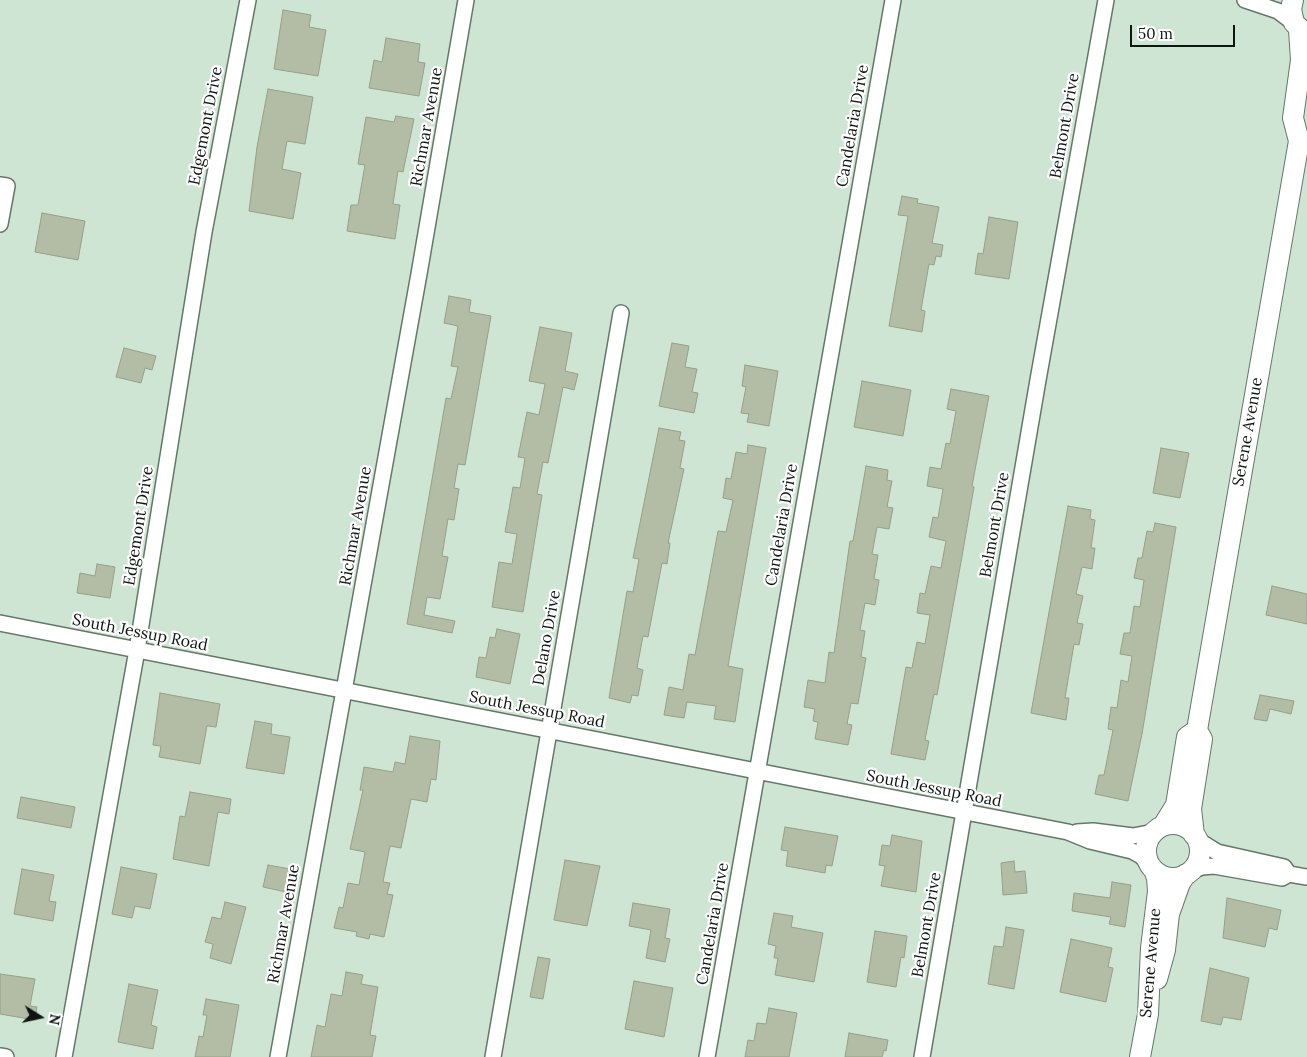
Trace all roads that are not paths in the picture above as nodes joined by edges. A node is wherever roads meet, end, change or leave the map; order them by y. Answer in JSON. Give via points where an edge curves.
{"nodes":[{"id":1,"x":248,"y":0,"type":"edge"},
{"id":2,"x":466,"y":0,"type":"edge"},
{"id":3,"x":893,"y":0,"type":"edge"},
{"id":4,"x":1106,"y":0,"type":"edge"},
{"id":5,"x":1245,"y":0,"type":"edge"},
{"id":6,"x":1293,"y":0,"type":"edge"},
{"id":7,"x":1300,"y":29,"type":"edge"},
{"id":8,"x":1307,"y":109,"type":"edge"},
{"id":9,"x":1299,"y":141,"type":"junction"},
{"id":10,"x":4,"y":186,"type":"edge"},
{"id":11,"x":0,"y":224,"type":"edge"},
{"id":12,"x":621,"y":313,"type":"dead end"},
{"id":13,"x":0,"y":623,"type":"edge"},
{"id":14,"x":137,"y":650,"type":"junction"},
{"id":15,"x":343,"y":691,"type":"junction"},
{"id":16,"x":549,"y":730,"type":"junction"},
{"id":17,"x":1197,"y":730,"type":"junction"},
{"id":18,"x":757,"y":773,"type":"junction"},
{"id":19,"x":964,"y":813,"type":"junction"},
{"id":20,"x":1159,"y":829,"type":"junction"},
{"id":21,"x":1068,"y":832,"type":"junction"},
{"id":22,"x":1195,"y":837,"type":"junction"},
{"id":23,"x":1151,"y":867,"type":"junction"},
{"id":24,"x":1189,"y":872,"type":"junction"},
{"id":25,"x":1289,"y":874,"type":"junction"},
{"id":26,"x":1307,"y":877,"type":"edge"},
{"id":27,"x":1148,"y":1014,"type":"junction"},
{"id":28,"x":0,"y":1056,"type":"edge"},
{"id":29,"x":6,"y":1057,"type":"edge"},
{"id":30,"x":64,"y":1057,"type":"edge"},
{"id":31,"x":278,"y":1057,"type":"edge"},
{"id":32,"x":493,"y":1057,"type":"edge"},
{"id":33,"x":707,"y":1057,"type":"edge"},
{"id":34,"x":922,"y":1057,"type":"edge"},
{"id":35,"x":1140,"y":1057,"type":"edge"}],
"edges":[{"from":1,"to":14,"type":"street","name":"Edgemont Drive","via":[[204,232]]},
{"from":2,"to":15,"type":"street","name":"Richmar Avenue"},
{"from":3,"to":18,"type":"street","name":"Candelaria Drive"},
{"from":4,"to":19,"type":"street","name":"Belmont Drive"},
{"from":5,"to":7,"type":"street","via":[[1278,10]]},
{"from":6,"to":7,"type":"street","name":"Serene Avenue","via":[[1291,9]]},
{"from":7,"to":9,"type":"street","name":"Serene Avenue","via":[[1301,60],[1293,118]]},
{"from":8,"to":9,"type":"street"},
{"from":9,"to":17,"type":"street","name":"Serene Avenue"},
{"from":10,"to":11,"type":"street"},
{"from":12,"to":16,"type":"street","name":"Delano Drive"},
{"from":13,"to":14,"type":"street","name":"South Jessup Road"},
{"from":14,"to":15,"type":"street","name":"South Jessup Road"},
{"from":14,"to":30,"type":"street","name":"Edgemont Drive"},
{"from":15,"to":16,"type":"street","name":"South Jessup Road"},
{"from":15,"to":31,"type":"street","name":"Richmar Avenue"},
{"from":16,"to":18,"type":"street","name":"South Jessup Road"},
{"from":16,"to":32,"type":"street","name":"Delano Drive"},
{"from":17,"to":20,"type":"street","name":"Serene Avenue","via":[[1187,737],[1173,812]]},
{"from":17,"to":22,"type":"street","via":[[1202,739],[1191,809]]},
{"from":18,"to":19,"type":"street","name":"South Jessup Road"},
{"from":18,"to":33,"type":"street","name":"Candelaria Drive"},
{"from":19,"to":21,"type":"street","name":"South Jessup Road"},
{"from":19,"to":34,"type":"street","name":"Belmont Drive"},
{"from":20,"to":21,"type":"street","name":"South Jessup Road","via":[[1134,836],[1093,831]]},
{"from":20,"to":22,"type":"street","via":[[1178,825]]},
{"from":20,"to":23,"type":"street","via":[[1146,850]]},
{"from":21,"to":23,"type":"street","name":"South Jessup Road","via":[[1132,851]]},
{"from":22,"to":24,"type":"street","via":[[1199,858]]},
{"from":22,"to":25,"type":"street","via":[[1217,852],[1284,867]]},
{"from":23,"to":24,"type":"street","via":[[1169,878]]},
{"from":23,"to":27,"type":"street","name":"Serene Avenue","via":[[1158,883]]},
{"from":24,"to":25,"type":"street","via":[[1214,866],[1282,878]]},
{"from":24,"to":27,"type":"street","via":[[1176,893],[1169,914],[1165,950]]},
{"from":25,"to":26,"type":"street"},
{"from":27,"to":35,"type":"street","name":"Serene Avenue"},
{"from":28,"to":29,"type":"street"}]}
